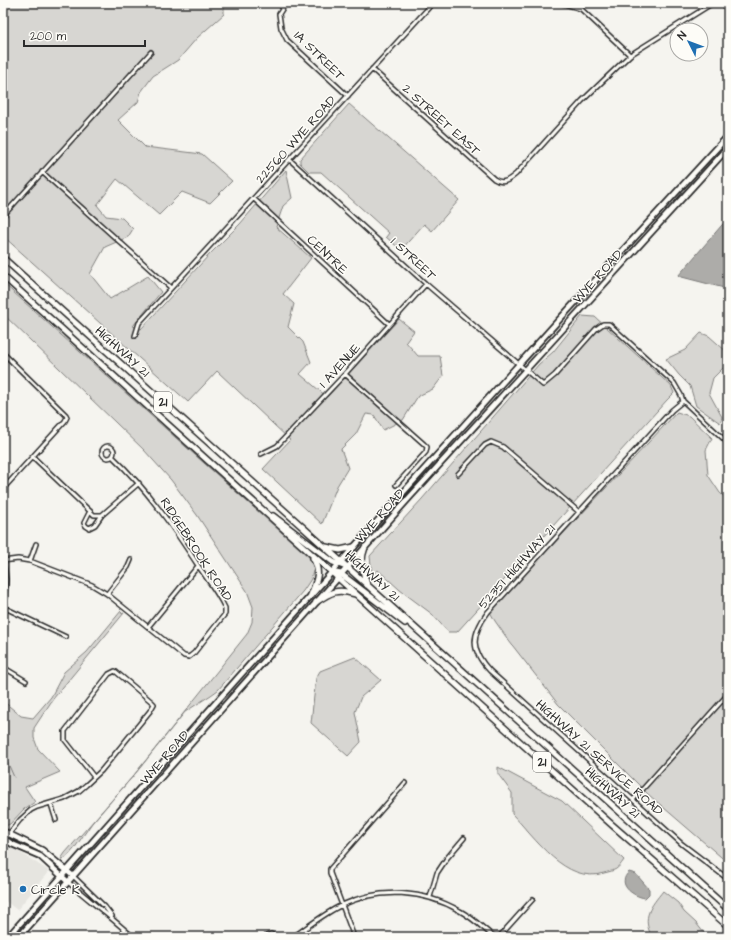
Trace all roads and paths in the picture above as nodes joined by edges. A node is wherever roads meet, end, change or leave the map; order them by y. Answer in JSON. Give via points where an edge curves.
{"nodes":[{"id":1,"x":286,"y":3,"type":"edge"},
{"id":2,"x":433,"y":3,"type":"edge"},
{"id":3,"x":561,"y":3,"type":"edge"},
{"id":4,"x":578,"y":3,"type":"edge"},
{"id":5,"x":713,"y":3,"type":"edge"},
{"id":6,"x":581,"y":10,"type":"junction"},
{"id":7,"x":150,"y":52,"type":"dead end"},
{"id":8,"x":630,"y":55,"type":"junction"},
{"id":9,"x":372,"y":70,"type":"junction"},
{"id":10,"x":348,"y":96,"type":"junction"},
{"id":11,"x":728,"y":136,"type":"edge"},
{"id":12,"x":728,"y":148,"type":"edge"},
{"id":13,"x":290,"y":160,"type":"junction"},
{"id":14,"x":42,"y":172,"type":"junction"},
{"id":15,"x":254,"y":199,"type":"junction"},
{"id":16,"x":3,"y":216,"type":"edge"},
{"id":17,"x":3,"y":258,"type":"edge"},
{"id":18,"x":3,"y":276,"type":"edge"},
{"id":19,"x":426,"y":284,"type":"junction"},
{"id":20,"x":171,"y":288,"type":"junction"},
{"id":21,"x":389,"y":324,"type":"junction"},
{"id":22,"x":135,"y":336,"type":"dead end"},
{"id":23,"x":3,"y":353,"type":"edge"},
{"id":24,"x":518,"y":365,"type":"junction"},
{"id":25,"x":525,"y":370,"type":"junction"},
{"id":26,"x":344,"y":374,"type":"junction"},
{"id":27,"x":683,"y":401,"type":"junction"},
{"id":28,"x":728,"y":443,"type":"edge"},
{"id":29,"x":261,"y":454,"type":"dead end"},
{"id":30,"x":113,"y":456,"type":"junction"},
{"id":31,"x":33,"y":457,"type":"junction"},
{"id":32,"x":458,"y":474,"type":"dead end"},
{"id":33,"x":139,"y":483,"type":"junction"},
{"id":34,"x":396,"y":485,"type":"dead end"},
{"id":35,"x":3,"y":489,"type":"edge"},
{"id":36,"x":261,"y":509,"type":"junction"},
{"id":37,"x":90,"y":511,"type":"junction"},
{"id":38,"x":579,"y":512,"type":"junction"},
{"id":39,"x":102,"y":515,"type":"junction"},
{"id":40,"x":36,"y":544,"type":"dead end"},
{"id":41,"x":323,"y":546,"type":"junction"},
{"id":42,"x":354,"y":547,"type":"junction"},
{"id":43,"x":365,"y":547,"type":"junction"},
{"id":44,"x":311,"y":553,"type":"junction"},
{"id":45,"x":131,"y":560,"type":"dead end"},
{"id":46,"x":3,"y":561,"type":"edge"},
{"id":47,"x":30,"y":561,"type":"junction"},
{"id":48,"x":339,"y":563,"type":"junction"},
{"id":49,"x":198,"y":566,"type":"junction"},
{"id":50,"x":347,"y":567,"type":"junction"},
{"id":51,"x":331,"y":572,"type":"junction"},
{"id":52,"x":340,"y":576,"type":"junction"},
{"id":53,"x":368,"y":586,"type":"junction"},
{"id":54,"x":107,"y":594,"type":"junction"},
{"id":55,"x":311,"y":595,"type":"junction"},
{"id":56,"x":358,"y":596,"type":"junction"},
{"id":57,"x":316,"y":602,"type":"junction"},
{"id":58,"x":3,"y":606,"type":"edge"},
{"id":59,"x":148,"y":627,"type":"junction"},
{"id":60,"x":417,"y":630,"type":"junction"},
{"id":61,"x":66,"y":637,"type":"dead end"},
{"id":62,"x":475,"y":638,"type":"joint"},
{"id":63,"x":3,"y":667,"type":"edge"},
{"id":64,"x":26,"y":681,"type":"dead end"},
{"id":65,"x":728,"y":694,"type":"edge"},
{"id":66,"x":94,"y":777,"type":"junction"},
{"id":67,"x":405,"y":783,"type":"dead end"},
{"id":68,"x":632,"y":800,"type":"junction"},
{"id":69,"x":50,"y":804,"type":"junction"},
{"id":70,"x":56,"y":820,"type":"dead end"},
{"id":71,"x":3,"y":831,"type":"edge"},
{"id":72,"x":8,"y":834,"type":"junction"},
{"id":73,"x":464,"y":838,"type":"dead end"},
{"id":74,"x":3,"y":839,"type":"edge"},
{"id":75,"x":67,"y":870,"type":"junction"},
{"id":76,"x":62,"y":876,"type":"junction"},
{"id":77,"x":73,"y":876,"type":"junction"},
{"id":78,"x":728,"y":879,"type":"edge"},
{"id":79,"x":68,"y":882,"type":"junction"},
{"id":80,"x":430,"y":897,"type":"junction"},
{"id":81,"x":533,"y":899,"type":"dead end"},
{"id":82,"x":342,"y":905,"type":"junction"},
{"id":83,"x":728,"y":909,"type":"edge"},
{"id":84,"x":114,"y":920,"type":"junction"},
{"id":85,"x":728,"y":926,"type":"edge"},
{"id":86,"x":8,"y":937,"type":"edge"},
{"id":87,"x":19,"y":937,"type":"edge"},
{"id":88,"x":133,"y":937,"type":"edge"},
{"id":89,"x":264,"y":937,"type":"edge"},
{"id":90,"x":275,"y":937,"type":"edge"},
{"id":91,"x":294,"y":937,"type":"edge"},
{"id":92,"x":354,"y":937,"type":"edge"},
{"id":93,"x":494,"y":937,"type":"edge"},
{"id":94,"x":499,"y":937,"type":"edge"}],
"edges":[{"from":1,"to":10,"type":"street","name":"1A STREET","via":[[279,14],[281,28],[287,40]]},
{"from":2,"to":9,"type":"street","name":"22560 WYE ROAD"},
{"from":3,"to":6,"type":"street"},
{"from":4,"to":6,"type":"street"},
{"from":5,"to":8,"type":"street"},
{"from":6,"to":8,"type":"street"},
{"from":7,"to":14,"type":"street"},
{"from":8,"to":9,"type":"street","name":"2 STREET EAST","via":[[582,101],[516,174],[507,181],[499,182]]},
{"from":9,"to":10,"type":"street","name":"22560 WYE ROAD"},
{"from":10,"to":13,"type":"street","name":"22560 WYE ROAD"},
{"from":11,"to":24,"type":"main road","name":"WYE ROAD"},
{"from":12,"to":25,"type":"main road","name":"WYE ROAD"},
{"from":13,"to":15,"type":"street","name":"22560 WYE ROAD"},
{"from":13,"to":19,"type":"street","name":"1 STREET"},
{"from":14,"to":16,"type":"street"},
{"from":14,"to":20,"type":"street"},
{"from":15,"to":20,"type":"street","name":"22560 WYE ROAD"},
{"from":15,"to":21,"type":"street","name":"CENTRE"},
{"from":17,"to":41,"type":"main road","name":"HIGHWAY 21","number":"21"},
{"from":18,"to":36,"type":"main road","name":"HIGHWAY 21","number":"21"},
{"from":19,"to":21,"type":"street","name":"1 AVENUE"},
{"from":19,"to":24,"type":"street","name":"1 STREET"},
{"from":20,"to":22,"type":"street","name":"22560 WYE ROAD","via":[[139,324]]},
{"from":21,"to":26,"type":"street","name":"1 AVENUE"},
{"from":23,"to":31,"type":"street","via":[[67,417]]},
{"from":24,"to":25,"type":"street","name":"1 STREET"},
{"from":24,"to":42,"type":"main road","name":"WYE ROAD"},
{"from":25,"to":27,"type":"street","name":"1 STREET","via":[[543,386],[596,329],[603,324],[609,324],[674,383]]},
{"from":25,"to":43,"type":"main road","name":"WYE ROAD"},
{"from":26,"to":29,"type":"street","name":"1 AVENUE","via":[[277,446]]},
{"from":26,"to":34,"type":"street","via":[[427,448]]},
{"from":27,"to":28,"type":"street"},
{"from":27,"to":38,"type":"street","name":"52351 HIGHWAY 21"},
{"from":30,"to":30,"type":"street","name":"RIDGEBROOK ROAD","via":[[115,451],[112,447],[106,446],[102,453],[104,456]]},
{"from":30,"to":33,"type":"street","name":"RIDGEBROOK ROAD"},
{"from":31,"to":35,"type":"street"},
{"from":31,"to":37,"type":"street"},
{"from":32,"to":38,"type":"street","via":[[485,445],[496,443]]},
{"from":33,"to":39,"type":"street"},
{"from":33,"to":49,"type":"street","name":"RIDGEBROOK ROAD"},
{"from":36,"to":44,"type":"main road","name":"HIGHWAY 21","number":"21"},
{"from":36,"to":48,"type":"main road"},
{"from":37,"to":39,"type":"street","via":[[94,515]]},
{"from":37,"to":39,"type":"street","via":[[84,523],[89,528],[95,525]]},
{"from":38,"to":62,"type":"street","name":"52351 HIGHWAY 21","via":[[488,612],[477,629]]},
{"from":40,"to":47,"type":"street"},
{"from":41,"to":42,"type":"main road","via":[[337,550]]},
{"from":41,"to":48,"type":"main road","name":"HIGHWAY 21","number":"21"},
{"from":42,"to":48,"type":"main road","name":"WYE ROAD"},
{"from":43,"to":50,"type":"main road","name":"WYE ROAD"},
{"from":43,"to":53,"type":"main road","via":[[361,564]]},
{"from":44,"to":51,"type":"main road","name":"HIGHWAY 21","number":"21"},
{"from":44,"to":55,"type":"main road","via":[[318,566],[316,584]]},
{"from":45,"to":54,"type":"street"},
{"from":46,"to":47,"type":"street","name":"RIDGEBROOK ROAD"},
{"from":46,"to":58,"type":"main road"},
{"from":47,"to":54,"type":"street","name":"RIDGEBROOK ROAD","via":[[92,585]]},
{"from":48,"to":50,"type":"main road","name":"HIGHWAY 21","number":"21"},
{"from":48,"to":51,"type":"main road","name":"WYE ROAD"},
{"from":49,"to":59,"type":"street"},
{"from":49,"to":59,"type":"street","name":"RIDGEBROOK ROAD","via":[[226,610],[194,653],[184,656]]},
{"from":50,"to":52,"type":"main road","name":"WYE ROAD"},
{"from":50,"to":53,"type":"main road","name":"HIGHWAY 21","number":"21"},
{"from":51,"to":52,"type":"main road","name":"HIGHWAY 21","number":"21"},
{"from":51,"to":55,"type":"main road","name":"WYE ROAD"},
{"from":52,"to":56,"type":"main road","name":"HIGHWAY 21","number":"21"},
{"from":52,"to":57,"type":"main road","name":"WYE ROAD"},
{"from":52,"to":60,"type":"main road","via":[[402,622]]},
{"from":53,"to":60,"type":"main road","name":"HIGHWAY 21","number":"21"},
{"from":54,"to":59,"type":"street","name":"RIDGEBROOK ROAD"},
{"from":55,"to":75,"type":"main road","name":"WYE ROAD"},
{"from":56,"to":57,"type":"main road","via":[[338,590]]},
{"from":56,"to":85,"type":"main road","name":"HIGHWAY 21","number":"21"},
{"from":57,"to":77,"type":"main road","name":"WYE ROAD"},
{"from":58,"to":61,"type":"street"},
{"from":60,"to":83,"type":"main road","name":"HIGHWAY 21","number":"21"},
{"from":62,"to":68,"type":"street","name":"HIGHWAY 21 SERVICE ROAD","via":[[476,653],[481,662]]},
{"from":63,"to":64,"type":"street"},
{"from":65,"to":68,"type":"street"},
{"from":66,"to":66,"type":"street","via":[[64,736],[65,731],[109,674],[115,671],[154,704]]},
{"from":66,"to":69,"type":"street","via":[[79,791]]},
{"from":67,"to":82,"type":"street","via":[[330,869]]},
{"from":68,"to":78,"type":"street","name":"HIGHWAY 21 SERVICE ROAD","via":[[682,844]]},
{"from":69,"to":70,"type":"street"},
{"from":69,"to":72,"type":"street","via":[[27,813]]},
{"from":71,"to":72,"type":"main road"},
{"from":72,"to":74,"type":"street"},
{"from":72,"to":75,"type":"main road","via":[[42,850]]},
{"from":73,"to":80,"type":"street","via":[[437,873]]},
{"from":74,"to":76,"type":"main road","via":[[40,856]]},
{"from":75,"to":76,"type":"main road","name":"WYE ROAD"},
{"from":75,"to":77,"type":"main road"},
{"from":76,"to":79,"type":"main road"},
{"from":76,"to":86,"type":"main road","name":"WYE ROAD"},
{"from":77,"to":79,"type":"main road","name":"WYE ROAD"},
{"from":77,"to":84,"type":"street","via":[[105,907]]},
{"from":79,"to":84,"type":"street"},
{"from":79,"to":87,"type":"main road","name":"WYE ROAD"},
{"from":80,"to":82,"type":"street","via":[[391,893],[374,895]]},
{"from":80,"to":93,"type":"street","via":[[461,911]]},
{"from":81,"to":94,"type":"street"},
{"from":82,"to":91,"type":"street"},
{"from":82,"to":92,"type":"street"},
{"from":84,"to":88,"type":"street"},
{"from":89,"to":90,"type":"street","via":[[271,934]]}]}
